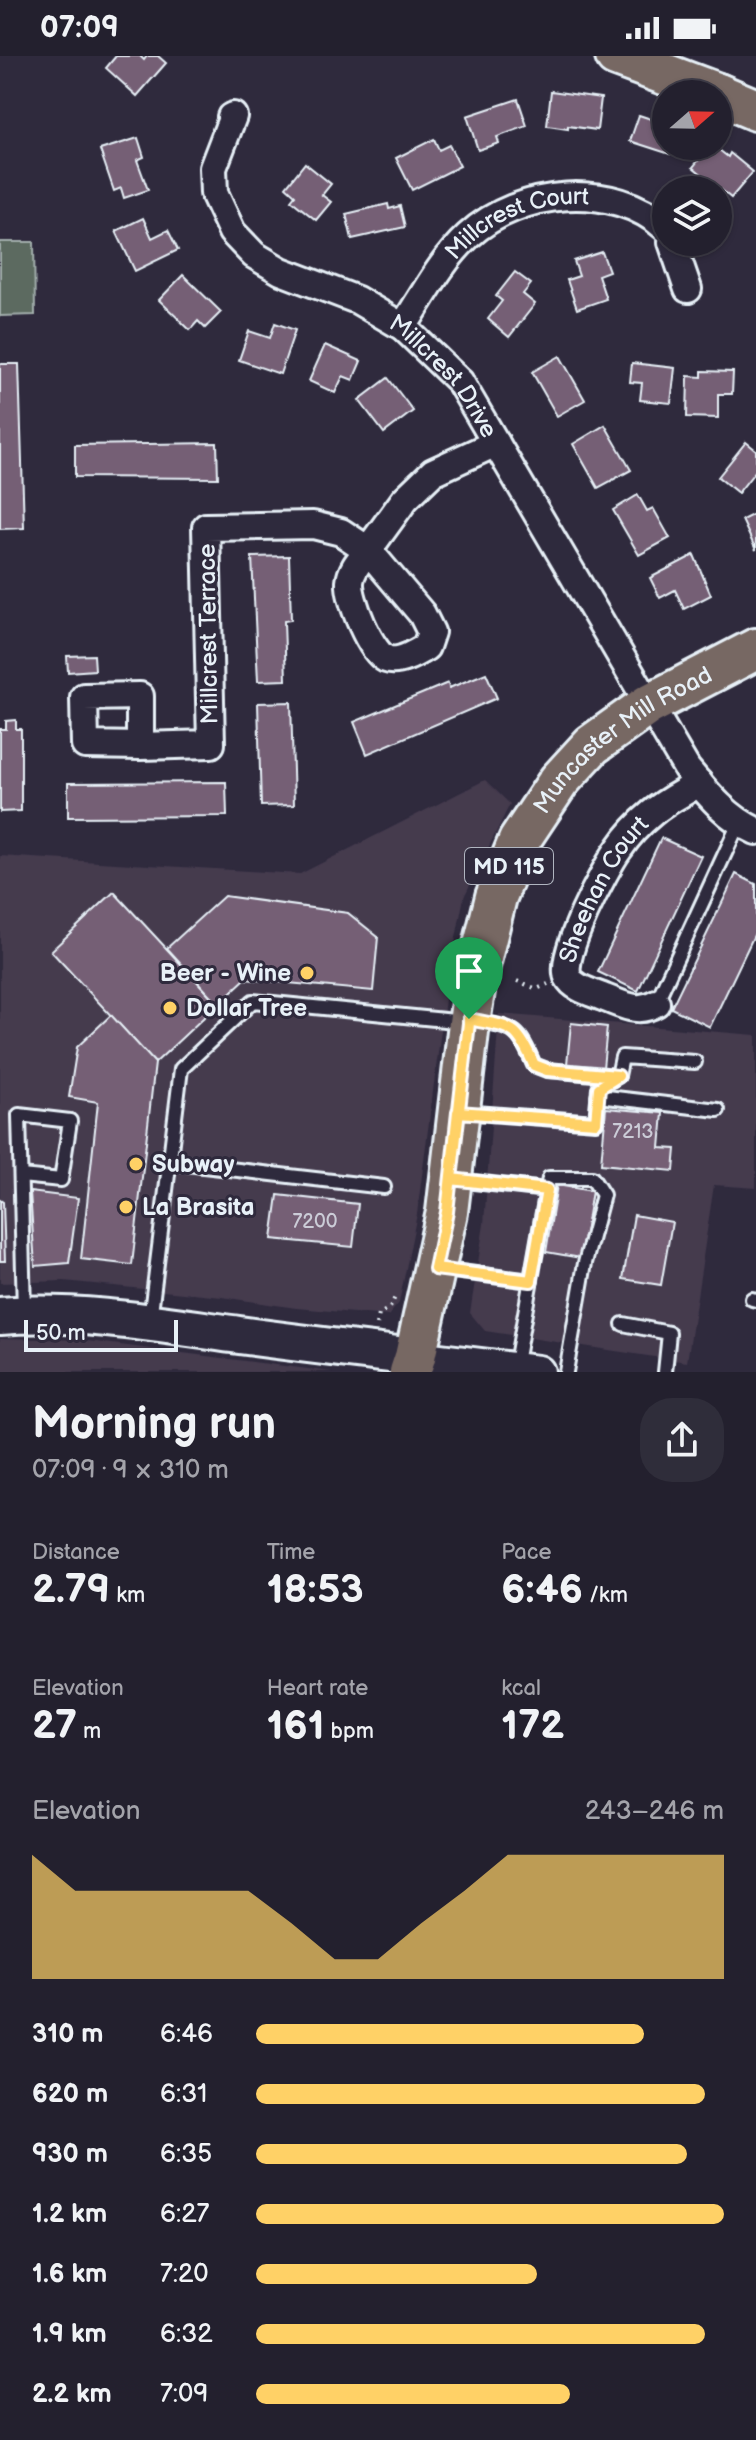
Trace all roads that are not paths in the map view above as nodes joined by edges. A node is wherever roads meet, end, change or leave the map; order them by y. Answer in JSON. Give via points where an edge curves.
{"nodes":[{"id":1,"x":616,"y":56,"type":"edge"},
{"id":2,"x":680,"y":80,"type":"edge"},
{"id":3,"x":732,"y":100,"type":"edge"},
{"id":4,"x":756,"y":110,"type":"edge"},
{"id":5,"x":231,"y":117,"type":"dead end"},
{"id":6,"x":652,"y":216,"type":"edge"},
{"id":7,"x":677,"y":256,"type":"edge"},
{"id":8,"x":688,"y":289,"type":"dead end"},
{"id":9,"x":403,"y":327,"type":"junction"},
{"id":10,"x":496,"y":443,"type":"junction"},
{"id":11,"x":756,"y":649,"type":"edge"},
{"id":12,"x":648,"y":705,"type":"junction"},
{"id":13,"x":140,"y":746,"type":"dead end"},
{"id":14,"x":699,"y":783,"type":"junction"},
{"id":15,"x":748,"y":827,"type":"edge"},
{"id":16,"x":656,"y":1003,"type":"joint"},
{"id":17,"x":469,"y":1021,"type":"junction"},
{"id":18,"x":695,"y":1062,"type":"dead end"},
{"id":19,"x":618,"y":1076,"type":"junction"},
{"id":20,"x":598,"y":1096,"type":"junction"},
{"id":21,"x":718,"y":1110,"type":"dead end"},
{"id":22,"x":458,"y":1112,"type":"junction"},
{"id":23,"x":169,"y":1162,"type":"junction"},
{"id":24,"x":21,"y":1176,"type":"junction"},
{"id":25,"x":451,"y":1179,"type":"junction"},
{"id":26,"x":384,"y":1187,"type":"dead end"},
{"id":27,"x":547,"y":1190,"type":"junction"},
{"id":28,"x":435,"y":1269,"type":"junction"},
{"id":29,"x":531,"y":1281,"type":"junction"},
{"id":30,"x":12,"y":1316,"type":"edge"},
{"id":31,"x":149,"y":1323,"type":"junction"},
{"id":32,"x":623,"y":1324,"type":"dead end"},
{"id":33,"x":413,"y":1364,"type":"edge"},
{"id":34,"x":513,"y":1370,"type":"edge"},
{"id":35,"x":566,"y":1372,"type":"edge"},
{"id":36,"x":665,"y":1372,"type":"edge"}],
"edges":[{"from":1,"to":2,"type":"main road"},
{"from":3,"to":4,"type":"main road"},
{"from":5,"to":9,"type":"street","name":"Millcrest Drive","via":[[213,168],[214,193],[232,232],[254,255],[281,271],[357,300]]},
{"from":6,"to":9,"type":"street","name":"Millcrest Court","via":[[615,199],[584,195],[530,202],[498,216],[469,235],[446,261]]},
{"from":7,"to":8,"type":"street"},
{"from":9,"to":10,"type":"street","name":"Millcrest Drive","via":[[460,382]]},
{"from":10,"to":12,"type":"street","name":"Millcrest Drive"},
{"from":10,"to":13,"type":"street","name":"Millcrest Terrace","via":[[433,472],[405,499],[368,550],[341,532],[313,525],[206,527],[211,744]]},
{"from":11,"to":12,"type":"main road","name":"Muncaster Mill Road","number":"MD 115"},
{"from":12,"to":14,"type":"street","name":"Millcrest Drive"},
{"from":12,"to":17,"type":"main road","name":"Muncaster Mill Road","number":"MD 115","via":[[592,745],[559,781],[519,841],[496,897]]},
{"from":14,"to":15,"type":"street","name":"Millcrest Drive"},
{"from":14,"to":16,"type":"street","name":"Sheehan Court","via":[[651,813],[619,848],[592,896],[566,967],[573,984],[586,990],[637,1010]]},
{"from":15,"to":16,"type":"lane"},
{"from":17,"to":19,"type":"lane","via":[[514,1030],[534,1065],[547,1070]]},
{"from":17,"to":22,"type":"main road","name":"Muncaster Mill Road","number":"MD 115"},
{"from":17,"to":23,"type":"lane","via":[[253,1001],[181,1069]]},
{"from":18,"to":19,"type":"lane","via":[[622,1057]]},
{"from":19,"to":20,"type":"lane","via":[[599,1088]]},
{"from":20,"to":21,"type":"lane"},
{"from":20,"to":22,"type":"lane","via":[[596,1122]]},
{"from":22,"to":25,"type":"main road","name":"Muncaster Mill Road","number":"MD 115"},
{"from":23,"to":26,"type":"lane"},
{"from":23,"to":31,"type":"lane"},
{"from":24,"to":24,"type":"lane","via":[[19,1115],[70,1121],[61,1180]]},
{"from":24,"to":30,"type":"lane"},
{"from":25,"to":27,"type":"lane"},
{"from":25,"to":28,"type":"main road","name":"Muncaster Mill Road","number":"MD 115"},
{"from":27,"to":29,"type":"lane"},
{"from":27,"to":35,"type":"lane","via":[[549,1178],[592,1178],[603,1195]]},
{"from":28,"to":29,"type":"lane"},
{"from":28,"to":33,"type":"main road","name":"Muncaster Mill Road","number":"MD 115"},
{"from":29,"to":34,"type":"lane"},
{"from":30,"to":31,"type":"main road"},
{"from":31,"to":33,"type":"main road"},
{"from":32,"to":36,"type":"lane","via":[[669,1333]]},
{"from":33,"to":34,"type":"street"}]}
